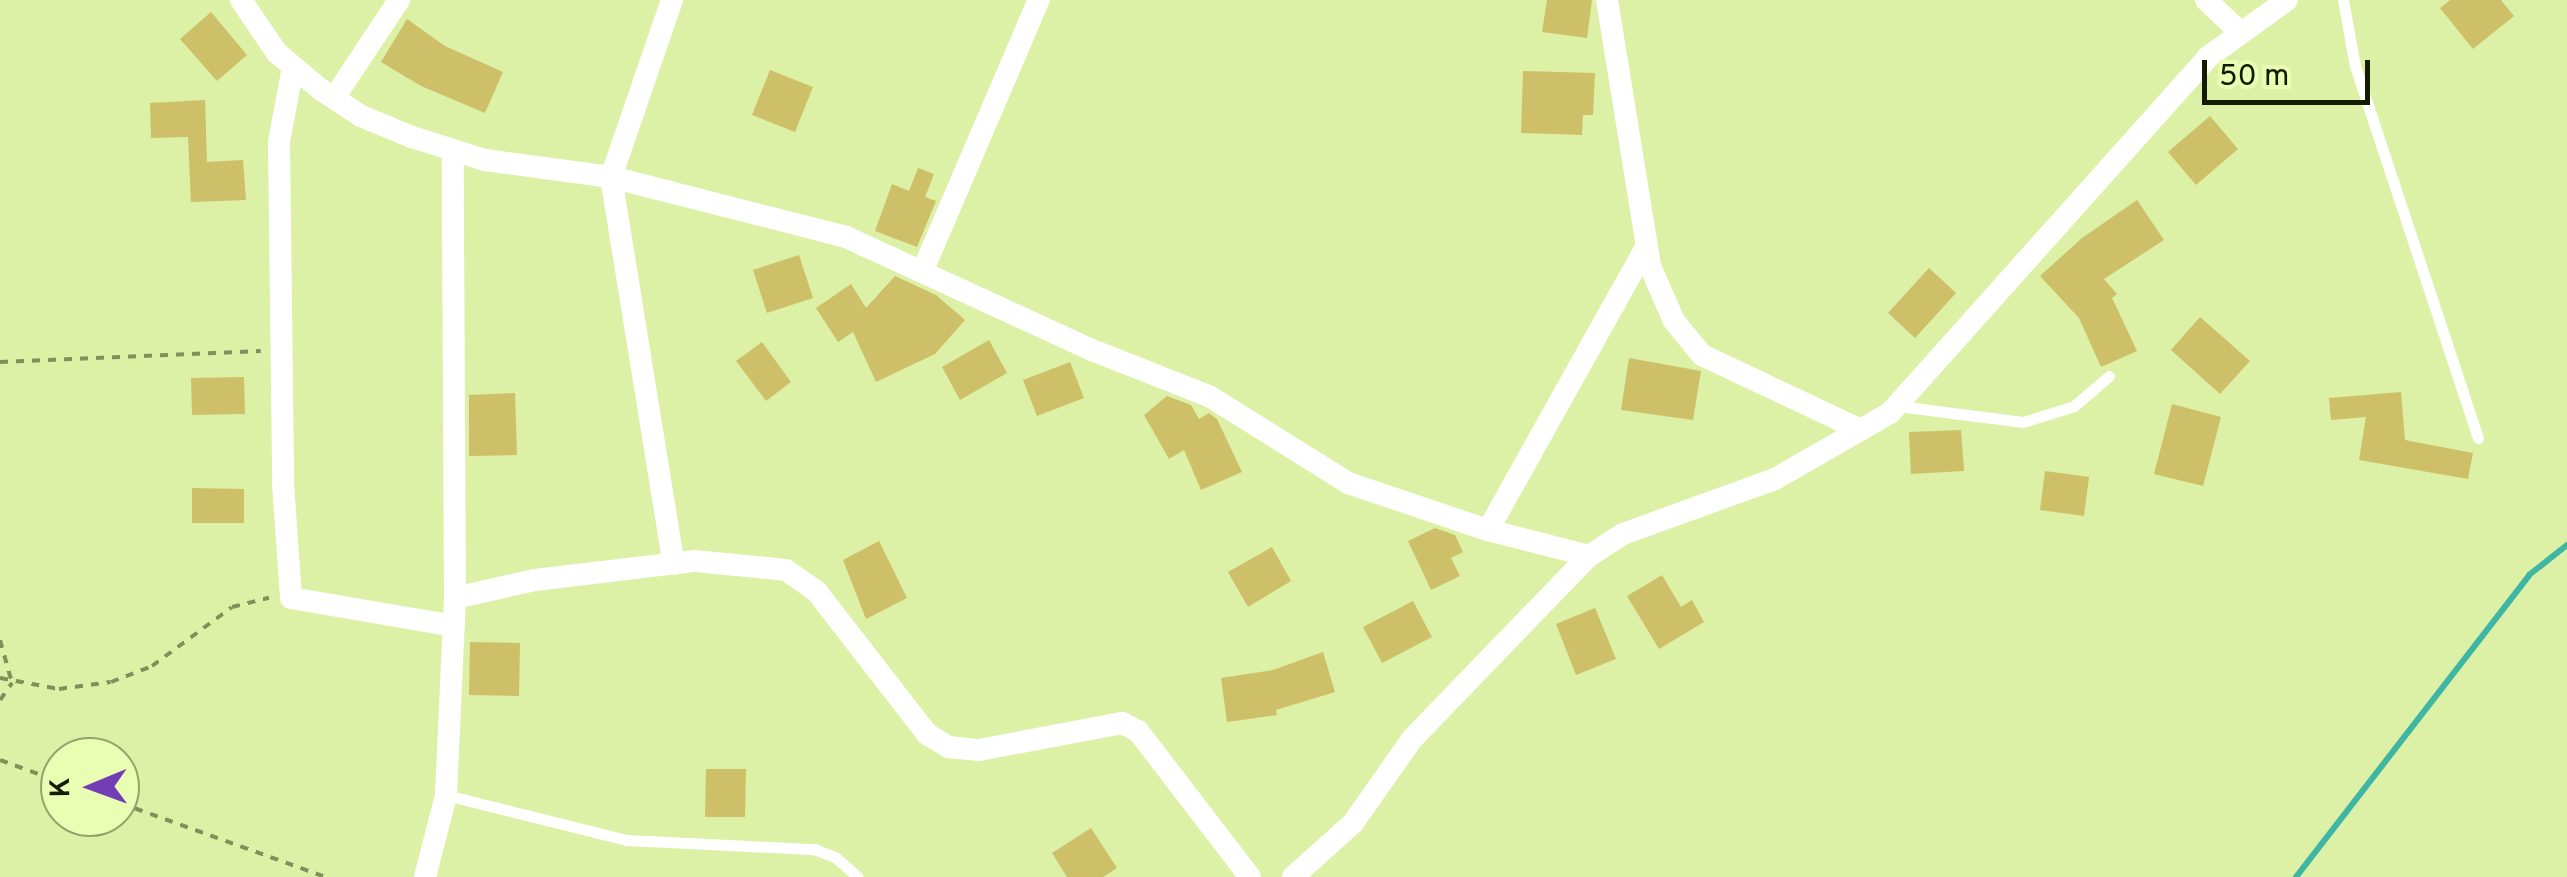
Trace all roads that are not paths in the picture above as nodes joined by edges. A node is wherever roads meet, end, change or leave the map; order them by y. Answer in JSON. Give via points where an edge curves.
{"nodes":[{"id":1,"x":240,"y":0,"type":"edge"},
{"id":2,"x":399,"y":0,"type":"edge"},
{"id":3,"x":672,"y":0,"type":"edge"},
{"id":4,"x":1039,"y":0,"type":"edge"},
{"id":5,"x":1607,"y":0,"type":"edge"},
{"id":6,"x":2206,"y":0,"type":"edge"},
{"id":7,"x":2287,"y":0,"type":"edge"},
{"id":8,"x":2343,"y":0,"type":"edge"},
{"id":9,"x":2241,"y":33,"type":"junction"},
{"id":10,"x":293,"y":67,"type":"junction"},
{"id":11,"x":334,"y":98,"type":"junction"},
{"id":12,"x":453,"y":150,"type":"junction"},
{"id":13,"x":611,"y":177,"type":"junction"},
{"id":14,"x":1646,"y":247,"type":"junction"},
{"id":15,"x":923,"y":270,"type":"junction"},
{"id":16,"x":2109,"y":376,"type":"dead end"},
{"id":17,"x":1896,"y":406,"type":"junction"},
{"id":18,"x":1861,"y":430,"type":"junction"},
{"id":19,"x":2478,"y":438,"type":"dead end"},
{"id":20,"x":1488,"y":530,"type":"junction"},
{"id":21,"x":1589,"y":556,"type":"junction"},
{"id":22,"x":674,"y":564,"type":"junction"},
{"id":23,"x":455,"y":598,"type":"junction"},
{"id":24,"x":454,"y":626,"type":"junction"},
{"id":25,"x":446,"y":795,"type":"junction"},
{"id":26,"x":425,"y":877,"type":"edge"},
{"id":27,"x":858,"y":877,"type":"edge"},
{"id":28,"x":1250,"y":877,"type":"edge"},
{"id":29,"x":1293,"y":877,"type":"edge"}],
"edges":[{"from":1,"to":10,"type":"street"},
{"from":2,"to":11,"type":"street"},
{"from":3,"to":13,"type":"street"},
{"from":4,"to":15,"type":"street"},
{"from":5,"to":14,"type":"street"},
{"from":6,"to":9,"type":"street"},
{"from":7,"to":9,"type":"street"},
{"from":8,"to":19,"type":"lane","via":[[2355,66]]},
{"from":9,"to":17,"type":"street","via":[[2208,58]]},
{"from":10,"to":11,"type":"street"},
{"from":10,"to":24,"type":"street","via":[[279,142],[291,598]]},
{"from":11,"to":12,"type":"street","via":[[361,116]]},
{"from":12,"to":13,"type":"street"},
{"from":12,"to":23,"type":"street"},
{"from":13,"to":15,"type":"street","via":[[846,238]]},
{"from":13,"to":22,"type":"street"},
{"from":14,"to":18,"type":"street","via":[[1663,302],[1702,354]]},
{"from":14,"to":20,"type":"street"},
{"from":15,"to":20,"type":"street","via":[[1092,350],[1209,396],[1348,483]]},
{"from":16,"to":17,"type":"lane","via":[[2074,406],[2023,422]]},
{"from":17,"to":18,"type":"street"},
{"from":18,"to":21,"type":"street","via":[[1776,479],[1623,534]]},
{"from":20,"to":21,"type":"street"},
{"from":21,"to":29,"type":"street","via":[[1412,739],[1353,823]]},
{"from":22,"to":23,"type":"street","via":[[535,580]]},
{"from":22,"to":28,"type":"street","via":[[786,570],[817,592],[927,734],[948,746],[979,750],[1122,723],[1138,731]]},
{"from":23,"to":24,"type":"street"},
{"from":24,"to":25,"type":"street"},
{"from":25,"to":26,"type":"street"},
{"from":25,"to":27,"type":"lane","via":[[627,840],[814,849],[835,856]]}]}
